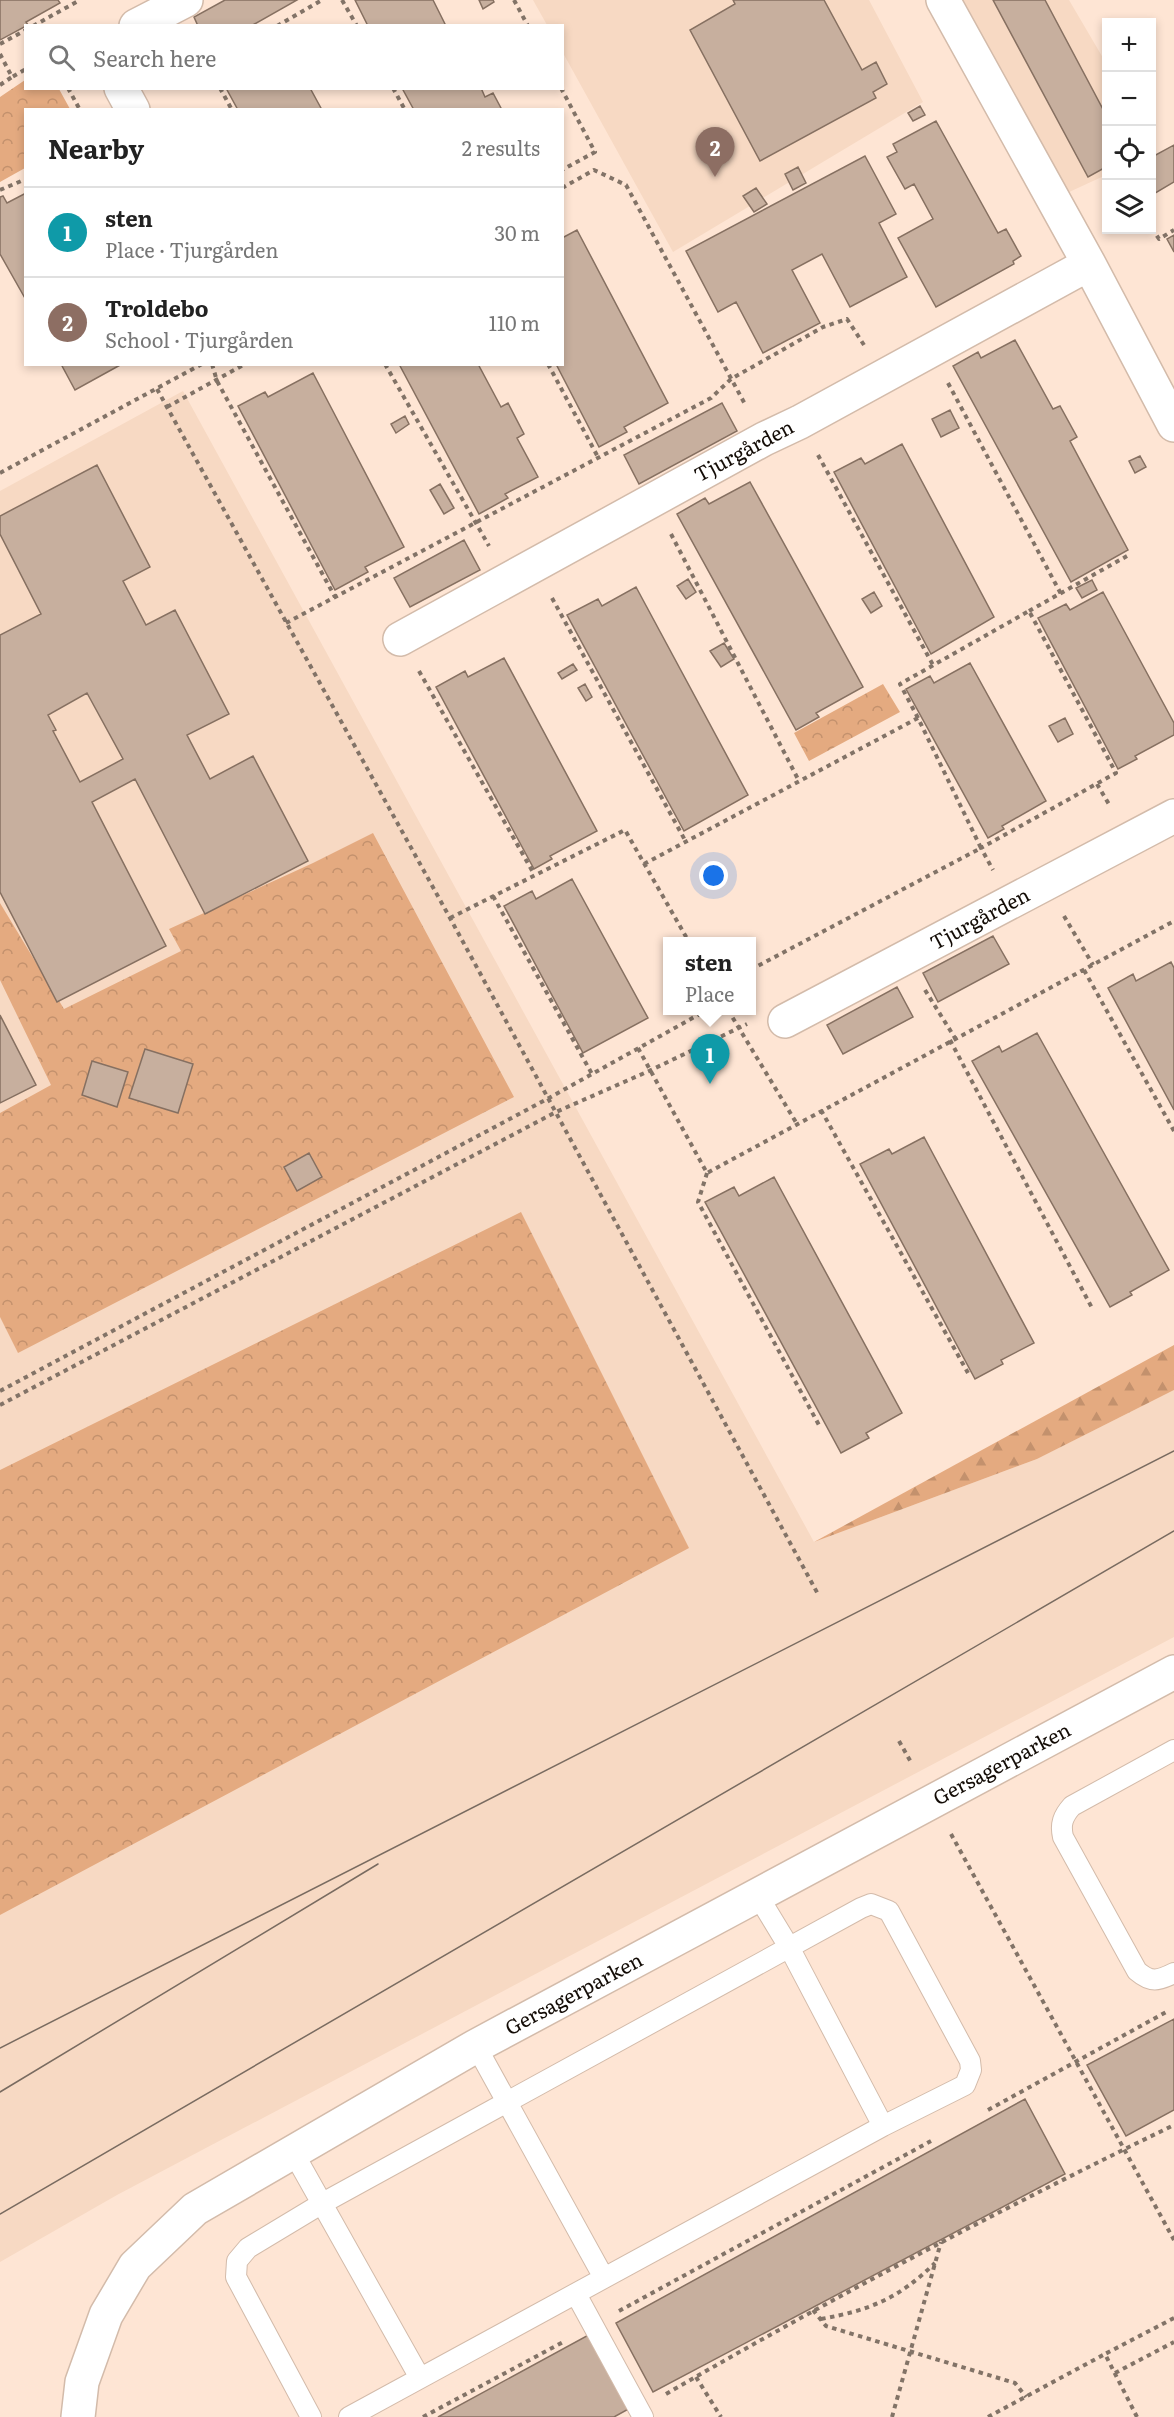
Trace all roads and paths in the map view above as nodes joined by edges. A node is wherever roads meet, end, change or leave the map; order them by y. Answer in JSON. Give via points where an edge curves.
{"nodes":[{"id":1,"x":80,"y":0,"type":"edge"},
{"id":2,"x":186,"y":0,"type":"edge"},
{"id":3,"x":322,"y":0,"type":"edge"},
{"id":4,"x":342,"y":0,"type":"edge"},
{"id":5,"x":514,"y":0,"type":"edge"},
{"id":6,"x":943,"y":0,"type":"edge"},
{"id":7,"x":37,"y":24,"type":"edge"},
{"id":8,"x":140,"y":24,"type":"edge"},
{"id":9,"x":280,"y":24,"type":"edge"},
{"id":10,"x":356,"y":24,"type":"edge"},
{"id":11,"x":527,"y":24,"type":"edge"},
{"id":12,"x":24,"y":31,"type":"edge"},
{"id":13,"x":0,"y":44,"type":"edge"},
{"id":14,"x":0,"y":54,"type":"edge"},
{"id":15,"x":24,"y":70,"type":"edge"},
{"id":16,"x":12,"y":77,"type":"junction"},
{"id":17,"x":0,"y":85,"type":"edge"},
{"id":18,"x":70,"y":90,"type":"edge"},
{"id":19,"x":122,"y":90,"type":"edge"},
{"id":20,"x":221,"y":90,"type":"edge"},
{"id":21,"x":394,"y":90,"type":"edge"},
{"id":22,"x":562,"y":90,"type":"edge"},
{"id":23,"x":79,"y":108,"type":"edge"},
{"id":24,"x":133,"y":108,"type":"edge"},
{"id":25,"x":231,"y":108,"type":"edge"},
{"id":26,"x":404,"y":108,"type":"edge"},
{"id":27,"x":564,"y":169,"type":"edge"},
{"id":28,"x":24,"y":180,"type":"edge"},
{"id":29,"x":564,"y":187,"type":"edge"},
{"id":30,"x":0,"y":190,"type":"edge"},
{"id":31,"x":1174,"y":230,"type":"edge"},
{"id":32,"x":1156,"y":233,"type":"edge"},
{"id":33,"x":1089,"y":264,"type":"junction"},
{"id":34,"x":931,"y":350,"type":"junction"},
{"id":35,"x":869,"y":351,"type":"dead end"},
{"id":36,"x":198,"y":366,"type":"edge"},
{"id":37,"x":213,"y":366,"type":"edge"},
{"id":38,"x":242,"y":366,"type":"edge"},
{"id":39,"x":386,"y":366,"type":"edge"},
{"id":40,"x":549,"y":366,"type":"edge"},
{"id":41,"x":731,"y":379,"type":"junction"},
{"id":42,"x":217,"y":381,"type":"junction"},
{"id":43,"x":157,"y":389,"type":"junction"},
{"id":44,"x":167,"y":407,"type":"junction"},
{"id":45,"x":800,"y":422,"type":"junction"},
{"id":46,"x":1174,"y":425,"type":"edge"},
{"id":47,"x":764,"y":439,"type":"junction"},
{"id":48,"x":599,"y":459,"type":"junction"},
{"id":49,"x":0,"y":473,"type":"edge"},
{"id":50,"x":654,"y":500,"type":"junction"},
{"id":51,"x":476,"y":524,"type":"junction"},
{"id":52,"x":1127,"y":556,"type":"dead end"},
{"id":53,"x":522,"y":573,"type":"junction"},
{"id":54,"x":1060,"y":594,"type":"junction"},
{"id":55,"x":335,"y":597,"type":"junction"},
{"id":56,"x":1029,"y":612,"type":"junction"},
{"id":57,"x":286,"y":622,"type":"junction"},
{"id":58,"x":400,"y":639,"type":"joint"},
{"id":59,"x":933,"y":665,"type":"junction"},
{"id":60,"x":918,"y":718,"type":"junction"},
{"id":61,"x":800,"y":781,"type":"junction"},
{"id":62,"x":1174,"y":816,"type":"edge"},
{"id":63,"x":686,"y":842,"type":"junction"},
{"id":64,"x":981,"y":848,"type":"junction"},
{"id":65,"x":644,"y":864,"type":"junction"},
{"id":66,"x":534,"y":874,"type":"junction"},
{"id":67,"x":1046,"y":884,"type":"junction"},
{"id":68,"x":493,"y":896,"type":"junction"},
{"id":69,"x":1011,"y":902,"type":"junction"},
{"id":70,"x":450,"y":918,"type":"junction"},
{"id":71,"x":1174,"y":921,"type":"edge"},
{"id":72,"x":686,"y":937,"type":"edge"},
{"id":73,"x":905,"y":958,"type":"junction"},
{"id":74,"x":1093,"y":965,"type":"junction"},
{"id":75,"x":756,"y":967,"type":"edge"},
{"id":76,"x":1084,"y":970,"type":"junction"},
{"id":77,"x":700,"y":1015,"type":"edge"},
{"id":78,"x":731,"y":1015,"type":"edge"},
{"id":79,"x":785,"y":1021,"type":"joint"},
{"id":80,"x":739,"y":1028,"type":"junction"},
{"id":81,"x":952,"y":1039,"type":"junction"},
{"id":82,"x":638,"y":1048,"type":"junction"},
{"id":83,"x":649,"y":1071,"type":"junction"},
{"id":84,"x":592,"y":1074,"type":"junction"},
{"id":85,"x":549,"y":1098,"type":"junction"},
{"id":86,"x":821,"y":1110,"type":"junction"},
{"id":87,"x":556,"y":1112,"type":"junction"},
{"id":88,"x":797,"y":1124,"type":"junction"},
{"id":89,"x":1174,"y":1131,"type":"edge"},
{"id":90,"x":707,"y":1173,"type":"junction"},
{"id":91,"x":1092,"y":1308,"type":"dead end"},
{"id":92,"x":968,"y":1372,"type":"dead end"},
{"id":93,"x":0,"y":1391,"type":"edge"},
{"id":94,"x":0,"y":1406,"type":"edge"},
{"id":95,"x":820,"y":1427,"type":"dead end"},
{"id":96,"x":819,"y":1596,"type":"dead end"},
{"id":97,"x":1174,"y":1672,"type":"edge"},
{"id":98,"x":899,"y":1741,"type":"dead end"},
{"id":99,"x":1174,"y":1750,"type":"edge"},
{"id":100,"x":912,"y":1764,"type":"dead end"},
{"id":101,"x":951,"y":1834,"type":"dead end"},
{"id":102,"x":758,"y":1896,"type":"junction"},
{"id":103,"x":789,"y":1947,"type":"junction"},
{"id":104,"x":1174,"y":1972,"type":"edge"},
{"id":105,"x":1174,"y":2008,"type":"edge"},
{"id":106,"x":476,"y":2046,"type":"junction"},
{"id":107,"x":1076,"y":2062,"type":"junction"},
{"id":108,"x":507,"y":2102,"type":"junction"},
{"id":109,"x":981,"y":2113,"type":"dead end"},
{"id":110,"x":1174,"y":2125,"type":"edge"},
{"id":111,"x":883,"y":2126,"type":"junction"},
{"id":112,"x":939,"y":2136,"type":"dead end"},
{"id":113,"x":1124,"y":2150,"type":"junction"},
{"id":114,"x":293,"y":2152,"type":"junction"},
{"id":115,"x":321,"y":2204,"type":"junction"},
{"id":116,"x":1174,"y":2240,"type":"edge"},
{"id":117,"x":941,"y":2242,"type":"junction"},
{"id":118,"x":935,"y":2263,"type":"junction"},
{"id":119,"x":604,"y":2278,"type":"junction"},
{"id":120,"x":576,"y":2294,"type":"junction"},
{"id":121,"x":813,"y":2310,"type":"junction"},
{"id":122,"x":1174,"y":2318,"type":"edge"},
{"id":123,"x":821,"y":2319,"type":"junction"},
{"id":124,"x":593,"y":2326,"type":"junction"},
{"id":125,"x":1174,"y":2342,"type":"edge"},
{"id":126,"x":910,"y":2351,"type":"junction"},
{"id":127,"x":1105,"y":2354,"type":"junction"},
{"id":128,"x":1114,"y":2373,"type":"junction"},
{"id":129,"x":696,"y":2377,"type":"junction"},
{"id":130,"x":420,"y":2378,"type":"junction"},
{"id":131,"x":1026,"y":2397,"type":"junction"},
{"id":132,"x":641,"y":2413,"type":"edge"},
{"id":133,"x":78,"y":2417,"type":"edge"},
{"id":134,"x":311,"y":2417,"type":"edge"},
{"id":135,"x":349,"y":2417,"type":"edge"},
{"id":136,"x":423,"y":2417,"type":"edge"},
{"id":137,"x":721,"y":2417,"type":"edge"},
{"id":138,"x":892,"y":2417,"type":"edge"},
{"id":139,"x":988,"y":2417,"type":"edge"},
{"id":140,"x":1137,"y":2417,"type":"edge"}],
"edges":[{"from":1,"to":7,"type":"path"},
{"from":2,"to":8,"type":"street"},
{"from":3,"to":9,"type":"path"},
{"from":4,"to":10,"type":"path"},
{"from":5,"to":11,"type":"path"},
{"from":6,"to":33,"type":"street"},
{"from":12,"to":13,"type":"path"},
{"from":14,"to":16,"type":"path"},
{"from":15,"to":16,"type":"path"},
{"from":16,"to":17,"type":"path"},
{"from":18,"to":23,"type":"path"},
{"from":19,"to":24,"type":"street"},
{"from":20,"to":25,"type":"path"},
{"from":21,"to":26,"type":"path"},
{"from":22,"to":27,"type":"path","via":[[595,152]]},
{"from":28,"to":30,"type":"path"},
{"from":29,"to":41,"type":"path","via":[[594,170],[626,185]]},
{"from":31,"to":32,"type":"path","via":[[1160,238]]},
{"from":33,"to":34,"type":"street","name":"Tjurgården"},
{"from":33,"to":46,"type":"street"},
{"from":34,"to":45,"type":"street","name":"Tjurgården"},
{"from":34,"to":54,"type":"path"},
{"from":35,"to":41,"type":"path","via":[[847,319],[823,327]]},
{"from":36,"to":43,"type":"path"},
{"from":37,"to":42,"type":"path"},
{"from":38,"to":42,"type":"path"},
{"from":39,"to":51,"type":"path"},
{"from":40,"to":48,"type":"path"},
{"from":41,"to":47,"type":"path"},
{"from":41,"to":48,"type":"path","via":[[711,399]]},
{"from":42,"to":44,"type":"path"},
{"from":42,"to":55,"type":"path"},
{"from":43,"to":44,"type":"path"},
{"from":43,"to":49,"type":"path"},
{"from":44,"to":57,"type":"path"},
{"from":45,"to":47,"type":"street","name":"Tjurgården"},
{"from":45,"to":59,"type":"path"},
{"from":47,"to":50,"type":"street","name":"Tjurgården"},
{"from":48,"to":51,"type":"path"},
{"from":50,"to":53,"type":"street","name":"Tjurgården"},
{"from":50,"to":61,"type":"path"},
{"from":51,"to":53,"type":"path"},
{"from":51,"to":55,"type":"path"},
{"from":52,"to":54,"type":"path"},
{"from":53,"to":58,"type":"street","name":"Tjurgården"},
{"from":53,"to":63,"type":"path"},
{"from":54,"to":56,"type":"path"},
{"from":55,"to":57,"type":"path"},
{"from":56,"to":59,"type":"path"},
{"from":56,"to":64,"type":"path","via":[[1116,773]]},
{"from":57,"to":70,"type":"path"},
{"from":58,"to":66,"type":"path"},
{"from":59,"to":60,"type":"path","via":[[900,684]]},
{"from":60,"to":61,"type":"path"},
{"from":60,"to":64,"type":"path"},
{"from":61,"to":63,"type":"path"},
{"from":62,"to":67,"type":"street","name":"Tjurgården"},
{"from":63,"to":65,"type":"path"},
{"from":64,"to":69,"type":"path"},
{"from":64,"to":75,"type":"path"},
{"from":65,"to":66,"type":"path","via":[[626,830]]},
{"from":65,"to":72,"type":"path"},
{"from":66,"to":68,"type":"path"},
{"from":67,"to":69,"type":"street","name":"Tjurgården"},
{"from":67,"to":74,"type":"path"},
{"from":68,"to":70,"type":"path"},
{"from":68,"to":84,"type":"path"},
{"from":69,"to":73,"type":"street","name":"Tjurgården"},
{"from":70,"to":85,"type":"path"},
{"from":71,"to":74,"type":"path"},
{"from":73,"to":79,"type":"street","name":"Tjurgården"},
{"from":73,"to":81,"type":"path"},
{"from":74,"to":76,"type":"path"},
{"from":76,"to":81,"type":"path"},
{"from":76,"to":89,"type":"path"},
{"from":77,"to":82,"type":"path"},
{"from":78,"to":80,"type":"path"},
{"from":79,"to":80,"type":"path","via":[[757,1019]]},
{"from":80,"to":83,"type":"path"},
{"from":80,"to":88,"type":"path"},
{"from":81,"to":86,"type":"path"},
{"from":81,"to":91,"type":"path"},
{"from":82,"to":83,"type":"path"},
{"from":82,"to":84,"type":"path"},
{"from":83,"to":87,"type":"path"},
{"from":83,"to":90,"type":"path"},
{"from":84,"to":85,"type":"path"},
{"from":85,"to":87,"type":"path"},
{"from":85,"to":93,"type":"path"},
{"from":86,"to":88,"type":"path"},
{"from":86,"to":92,"type":"path"},
{"from":87,"to":94,"type":"path"},
{"from":87,"to":96,"type":"path"},
{"from":88,"to":90,"type":"path"},
{"from":90,"to":95,"type":"path","via":[[698,1202]]},
{"from":97,"to":102,"type":"street","name":"Gersagerparken"},
{"from":98,"to":100,"type":"path"},
{"from":99,"to":104,"type":"lane","via":[[1072,1806],[1061,1829],[1137,1971],[1155,1981]]},
{"from":101,"to":107,"type":"path"},
{"from":102,"to":103,"type":"lane"},
{"from":102,"to":106,"type":"street","name":"Gersagerparken"},
{"from":103,"to":108,"type":"lane"},
{"from":103,"to":111,"type":"lane"},
{"from":103,"to":111,"type":"lane","via":[[871,1904],[890,1911],[970,2061],[965,2085]]},
{"from":105,"to":107,"type":"path"},
{"from":106,"to":108,"type":"lane"},
{"from":106,"to":114,"type":"street","name":"Gersagerparken"},
{"from":107,"to":109,"type":"path"},
{"from":107,"to":113,"type":"path"},
{"from":108,"to":115,"type":"lane"},
{"from":108,"to":119,"type":"lane"},
{"from":110,"to":113,"type":"path"},
{"from":111,"to":119,"type":"lane"},
{"from":112,"to":124,"type":"path"},
{"from":113,"to":116,"type":"path"},
{"from":113,"to":117,"type":"path"},
{"from":114,"to":115,"type":"lane"},
{"from":114,"to":133,"type":"street","name":"Gersagerparken","via":[[195,2209],[135,2266],[106,2315],[82,2382]]},
{"from":115,"to":130,"type":"lane"},
{"from":115,"to":134,"type":"lane","via":[[248,2248],[235,2270]]},
{"from":117,"to":118,"type":"path"},
{"from":117,"to":121,"type":"path"},
{"from":118,"to":123,"type":"path","via":[[912,2285],[873,2307]]},
{"from":118,"to":126,"type":"path"},
{"from":119,"to":120,"type":"lane"},
{"from":120,"to":124,"type":"lane"},
{"from":120,"to":130,"type":"lane"},
{"from":121,"to":123,"type":"path"},
{"from":121,"to":129,"type":"path"},
{"from":122,"to":127,"type":"path"},
{"from":123,"to":126,"type":"path","via":[[826,2326]]},
{"from":124,"to":132,"type":"lane"},
{"from":124,"to":136,"type":"path"},
{"from":125,"to":128,"type":"path"},
{"from":126,"to":131,"type":"path","via":[[1015,2383]]},
{"from":126,"to":138,"type":"path"},
{"from":127,"to":128,"type":"path"},
{"from":127,"to":131,"type":"path"},
{"from":128,"to":140,"type":"path"},
{"from":129,"to":132,"type":"path"},
{"from":129,"to":137,"type":"path"},
{"from":130,"to":135,"type":"lane"},
{"from":131,"to":139,"type":"path"}]}
